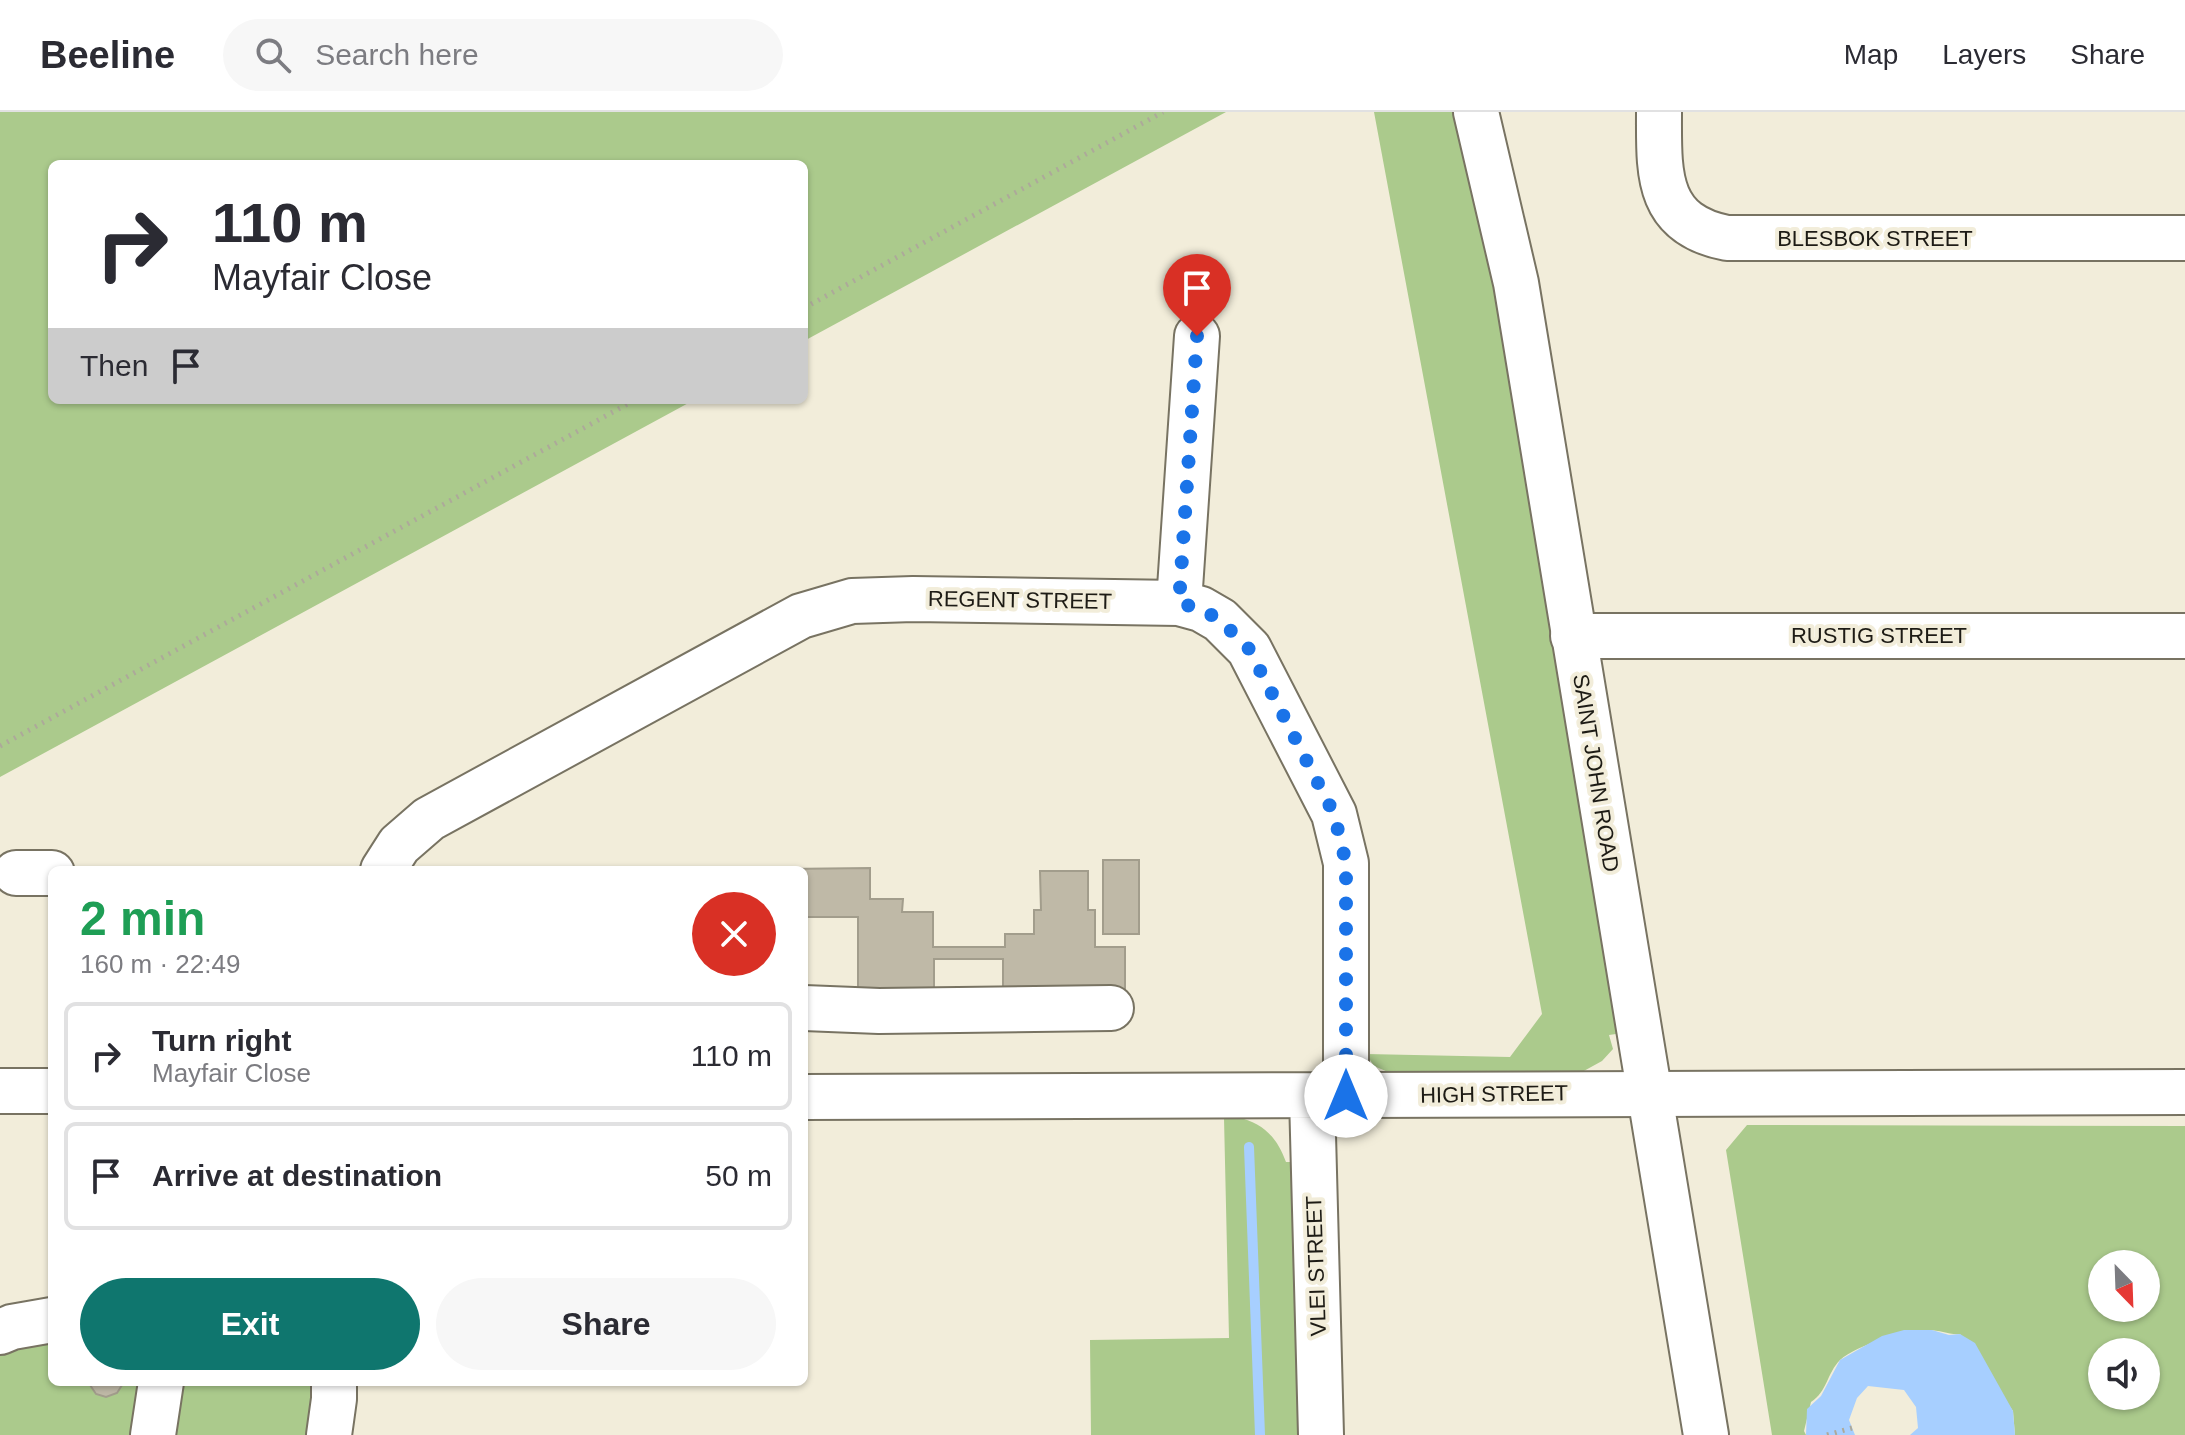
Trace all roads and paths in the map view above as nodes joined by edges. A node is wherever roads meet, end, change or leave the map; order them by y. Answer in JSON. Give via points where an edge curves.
{"nodes":[{"id":1,"x":1163,"y":112,"type":"edge"},
{"id":2,"x":1476,"y":112,"type":"edge"},
{"id":3,"x":1659,"y":112,"type":"edge"},
{"id":4,"x":2185,"y":238,"type":"edge"},
{"id":5,"x":808,"y":306,"type":"edge"},
{"id":6,"x":1197,"y":336,"type":"dead end"},
{"id":7,"x":628,"y":404,"type":"edge"},
{"id":8,"x":1179,"y":603,"type":"junction"},
{"id":9,"x":1573,"y":636,"type":"junction"},
{"id":10,"x":2185,"y":636,"type":"edge"},
{"id":11,"x":0,"y":746,"type":"edge"},
{"id":12,"x":386,"y":866,"type":"edge"},
{"id":13,"x":808,"y":1008,"type":"edge"},
{"id":14,"x":1111,"y":1008,"type":"dead end"},
{"id":15,"x":0,"y":1091,"type":"edge"},
{"id":16,"x":48,"y":1091,"type":"edge"},
{"id":17,"x":1648,"y":1092,"type":"junction"},
{"id":18,"x":2185,"y":1092,"type":"edge"},
{"id":19,"x":808,"y":1097,"type":"edge"},
{"id":20,"x":1329,"y":1097,"type":"junction"},
{"id":21,"x":48,"y":1321,"type":"edge"},
{"id":22,"x":0,"y":1332,"type":"edge"},
{"id":23,"x":160,"y":1386,"type":"edge"},
{"id":24,"x":334,"y":1386,"type":"edge"},
{"id":25,"x":1852,"y":1428,"type":"dead end"},
{"id":26,"x":153,"y":1435,"type":"edge"},
{"id":27,"x":329,"y":1435,"type":"edge"},
{"id":28,"x":1321,"y":1435,"type":"edge"},
{"id":29,"x":1706,"y":1435,"type":"edge"},
{"id":30,"x":1827,"y":1435,"type":"edge"}],
"edges":[{"from":1,"to":5,"type":"path"},
{"from":2,"to":9,"type":"street","name":"SAINT JOHN ROAD","via":[[1516,283]]},
{"from":3,"to":4,"type":"street","name":"BLESBOK STREET","via":[[1659,165],[1666,196],[1685,221],[1712,235]]},
{"from":6,"to":8,"type":"street"},
{"from":7,"to":11,"type":"path"},
{"from":8,"to":12,"type":"street","name":"REGENT STREET","via":[[852,601],[801,616],[429,819],[399,845]]},
{"from":8,"to":20,"type":"street","name":"REGENT STREET","via":[[1220,620],[1249,649],[1334,814],[1346,863]]},
{"from":9,"to":10,"type":"street","name":"RUSTIG STREET"},
{"from":9,"to":17,"type":"street","name":"SAINT JOHN ROAD"},
{"from":13,"to":14,"type":"street"},
{"from":15,"to":16,"type":"street"},
{"from":17,"to":18,"type":"street","name":"HIGH STREET"},
{"from":17,"to":20,"type":"street","name":"HIGH STREET"},
{"from":17,"to":29,"type":"street","name":"SAINT JOHN ROAD"},
{"from":19,"to":20,"type":"street","name":"HIGH STREET"},
{"from":20,"to":28,"type":"street","name":"VLEI STREET"},
{"from":21,"to":22,"type":"street"},
{"from":23,"to":26,"type":"street"},
{"from":24,"to":27,"type":"street"},
{"from":25,"to":30,"type":"path"}]}
